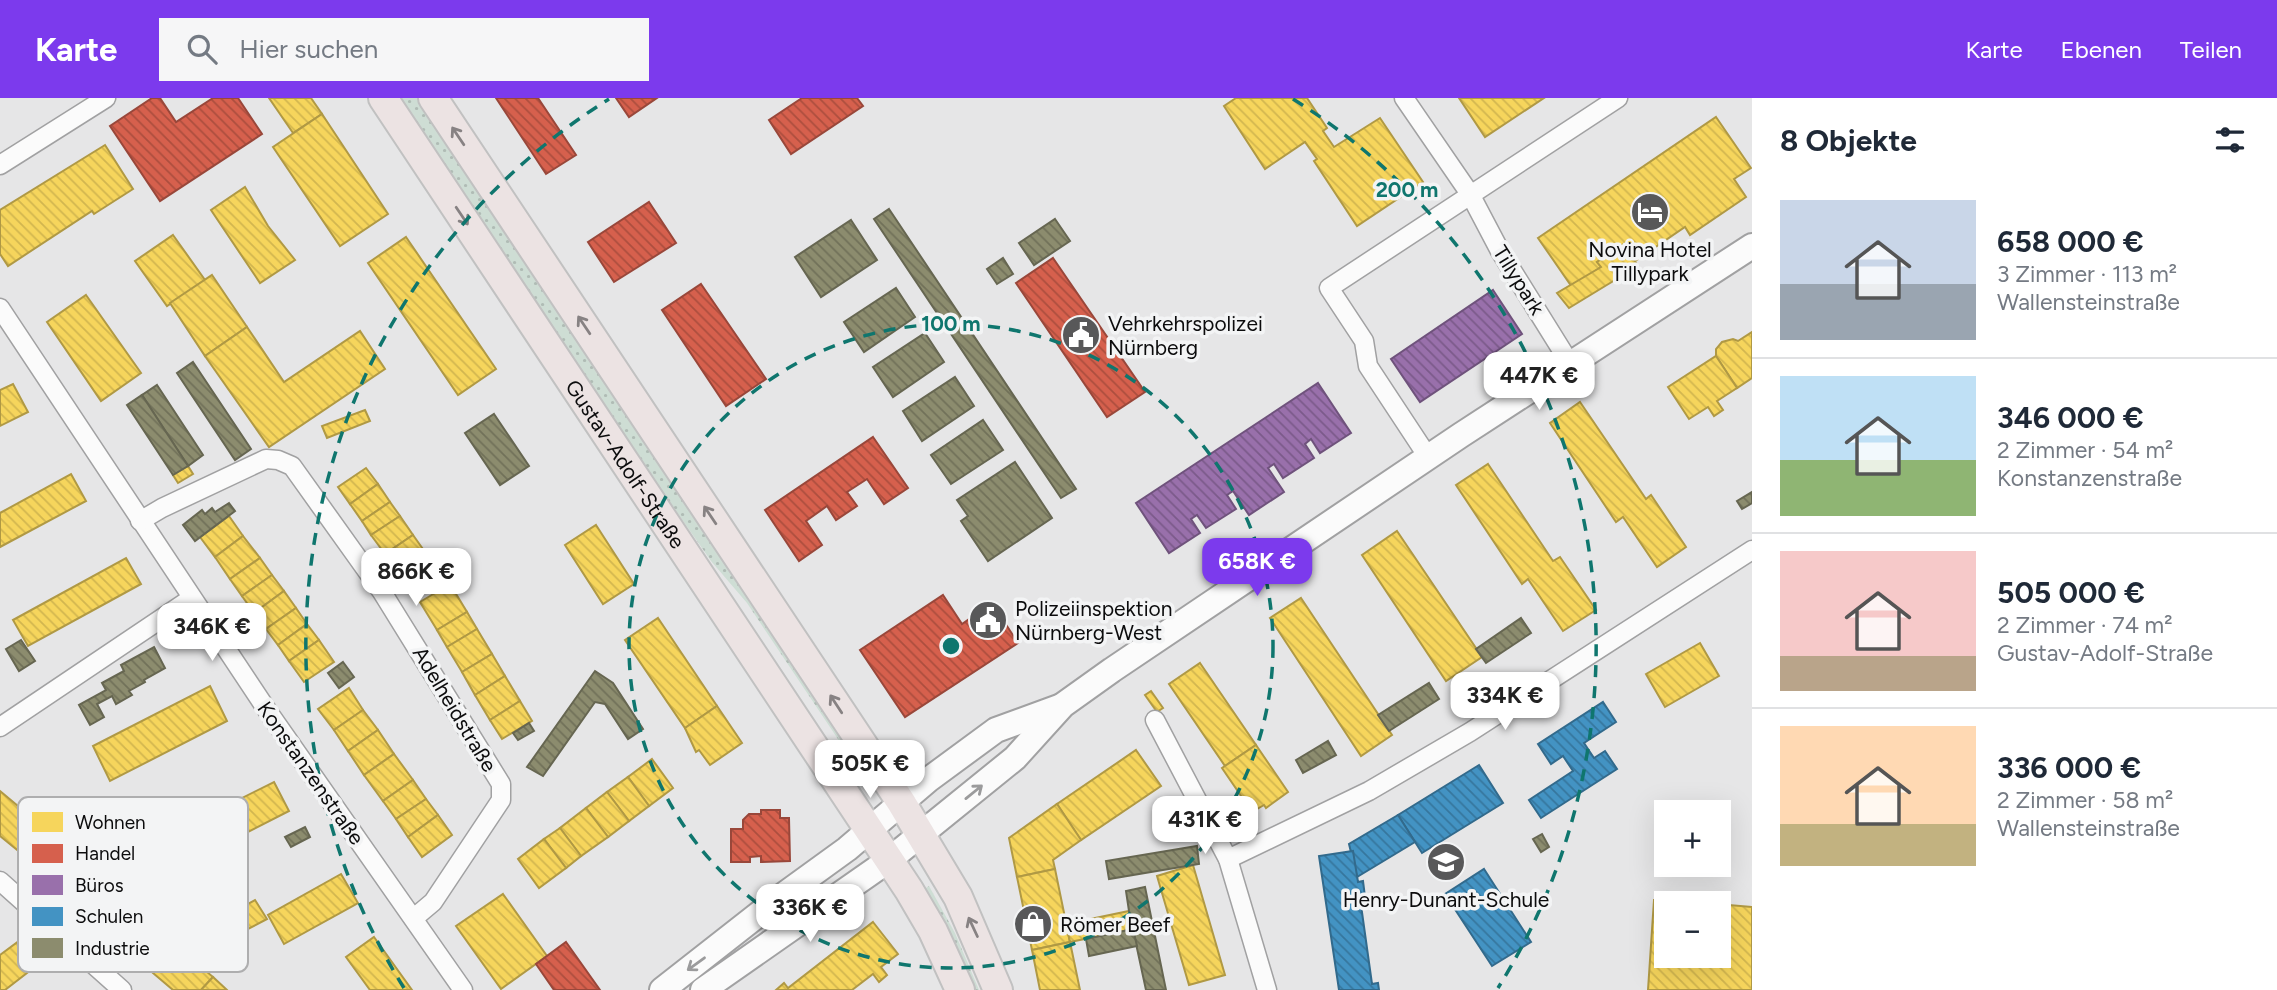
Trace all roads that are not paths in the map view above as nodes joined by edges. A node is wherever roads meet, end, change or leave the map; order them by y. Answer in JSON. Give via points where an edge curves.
{"nodes":[{"id":1,"x":106,"y":98,"type":"edge"},
{"id":2,"x":383,"y":98,"type":"edge"},
{"id":3,"x":433,"y":98,"type":"edge"},
{"id":4,"x":1404,"y":98,"type":"edge"},
{"id":5,"x":1618,"y":98,"type":"edge"},
{"id":6,"x":0,"y":165,"type":"edge"},
{"id":7,"x":1470,"y":194,"type":"junction"},
{"id":8,"x":1752,"y":246,"type":"edge"},
{"id":9,"x":0,"y":308,"type":"edge"},
{"id":10,"x":1571,"y":365,"type":"junction"},
{"id":11,"x":1428,"y":457,"type":"junction"},
{"id":12,"x":140,"y":522,"type":"junction"},
{"id":13,"x":1752,"y":550,"type":"edge"},
{"id":14,"x":192,"y":598,"type":"junction"},
{"id":15,"x":1063,"y":705,"type":"junction"},
{"id":16,"x":1155,"y":720,"type":"dead end"},
{"id":17,"x":0,"y":727,"type":"edge"},
{"id":18,"x":901,"y":802,"type":"junction"},
{"id":19,"x":870,"y":831,"type":"junction"},
{"id":20,"x":920,"y":834,"type":"junction"},
{"id":21,"x":1228,"y":859,"type":"junction"},
{"id":22,"x":889,"y":860,"type":"junction"},
{"id":23,"x":0,"y":880,"type":"edge"},
{"id":24,"x":18,"y":896,"type":"edge"},
{"id":25,"x":414,"y":918,"type":"junction"},
{"id":26,"x":102,"y":972,"type":"edge"},
{"id":27,"x":1267,"y":988,"type":"edge"},
{"id":28,"x":122,"y":990,"type":"edge"},
{"id":29,"x":463,"y":990,"type":"edge"},
{"id":30,"x":662,"y":990,"type":"edge"},
{"id":31,"x":703,"y":990,"type":"edge"},
{"id":32,"x":960,"y":990,"type":"edge"},
{"id":33,"x":999,"y":990,"type":"edge"},
{"id":34,"x":1248,"y":990,"type":"edge"}],
"edges":[{"from":1,"to":6,"type":"street"},
{"from":2,"to":19,"type":"main road","name":"Gustav-Adolf-Straße","one_way":true},
{"from":18,"to":3,"type":"main road","name":"Gustav-Adolf-Straße","one_way":true},
{"from":4,"to":7,"type":"street","name":"Tillypark"},
{"from":5,"to":7,"type":"street"},
{"from":7,"to":10,"type":"street","name":"Tillypark"},
{"from":7,"to":11,"type":"street","via":[[1329,288],[1364,341],[1368,366]]},
{"from":8,"to":10,"type":"street"},
{"from":9,"to":12,"type":"street","name":"Konstanzenstraße"},
{"from":10,"to":11,"type":"street"},
{"from":11,"to":15,"type":"street"},
{"from":12,"to":14,"type":"street","name":"Konstanzenstraße"},
{"from":12,"to":25,"type":"street","name":"Adelheidstraße","via":[[266,459],[278,460],[292,466],[383,592],[501,784],[501,800],[433,902]]},
{"from":13,"to":21,"type":"street","via":[[1459,738],[1369,791]]},
{"from":14,"to":17,"type":"street"},
{"from":14,"to":25,"type":"street","name":"Konstanzenstraße"},
{"from":15,"to":18,"type":"street","via":[[996,730]]},
{"from":20,"to":15,"type":"street","one_way":true,"via":[[1015,758]]},
{"from":16,"to":21,"type":"street"},
{"from":18,"to":19,"type":"street"},
{"from":18,"to":20,"type":"main road","name":"Gustav-Adolf-Straße"},
{"from":19,"to":22,"type":"main road","name":"Gustav-Adolf-Straße"},
{"from":19,"to":30,"type":"street","one_way":true},
{"from":20,"to":22,"type":"street"},
{"from":33,"to":20,"type":"main road","name":"Gustav-Adolf-Straße","one_way":true,"via":[[967,915]]},
{"from":21,"to":27,"type":"street"},
{"from":22,"to":31,"type":"street"},
{"from":22,"to":32,"type":"main road","name":"Gustav-Adolf-Straße","via":[[933,931]]},
{"from":23,"to":24,"type":"street"},
{"from":25,"to":29,"type":"street","name":"Konstanzenstraße"},
{"from":26,"to":28,"type":"street"},
{"from":27,"to":34,"type":"street"}]}
